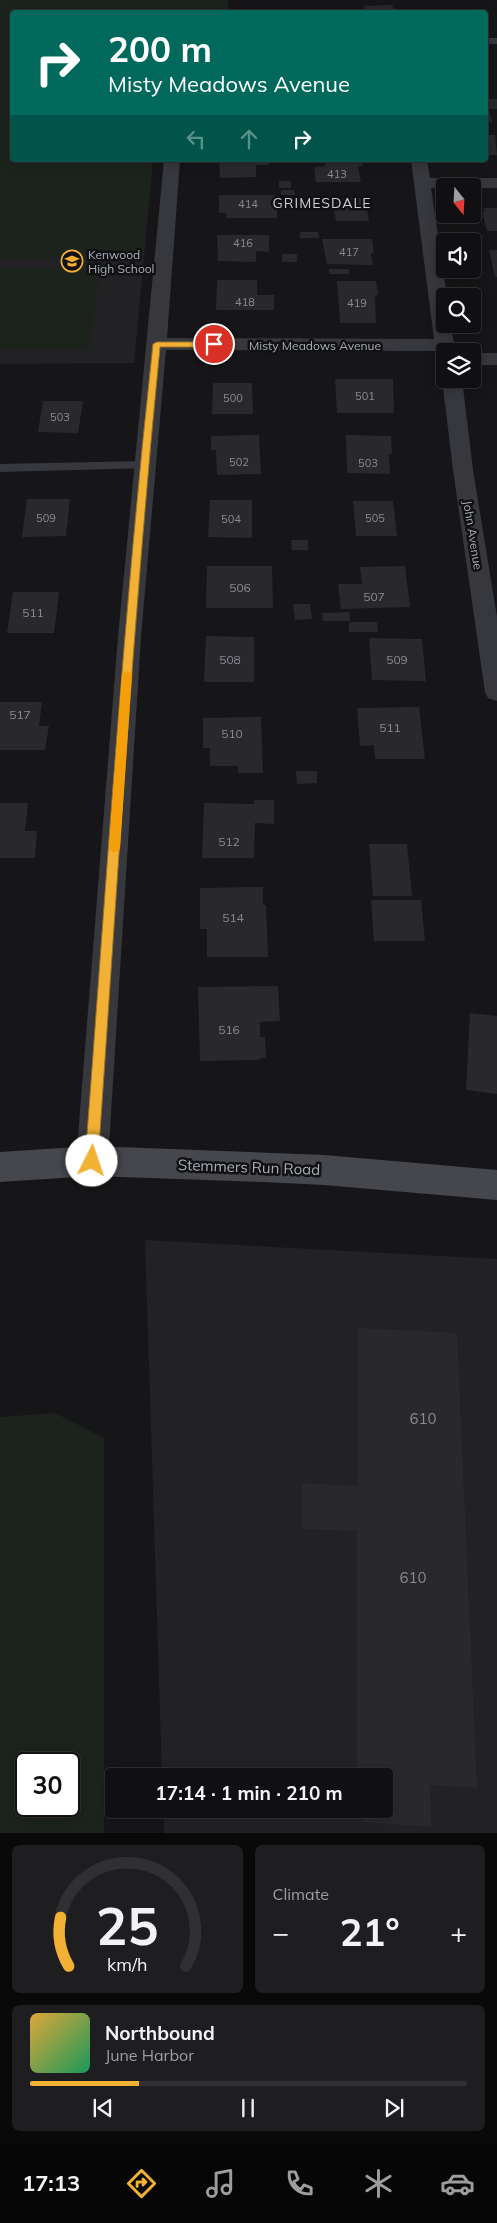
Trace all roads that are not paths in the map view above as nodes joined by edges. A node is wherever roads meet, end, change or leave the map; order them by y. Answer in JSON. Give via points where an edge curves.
{"nodes":[{"id":1,"x":172,"y":162,"type":"edge"},
{"id":2,"x":419,"y":162,"type":"edge"},
{"id":3,"x":423,"y":183,"type":"junction"},
{"id":4,"x":497,"y":183,"type":"edge"},
{"id":5,"x":444,"y":343,"type":"edge"},
{"id":6,"x":157,"y":344,"type":"junction"},
{"id":7,"x":436,"y":348,"type":"edge"},
{"id":8,"x":481,"y":359,"type":"edge"},
{"id":9,"x":497,"y":359,"type":"edge"},
{"id":10,"x":453,"y":388,"type":"edge"},
{"id":11,"x":144,"y":465,"type":"junction"},
{"id":12,"x":0,"y":468,"type":"edge"},
{"id":13,"x":497,"y":692,"type":"edge"},
{"id":14,"x":92,"y":1161,"type":"junction"},
{"id":15,"x":0,"y":1167,"type":"edge"},
{"id":16,"x":497,"y":1185,"type":"edge"}],
"edges":[{"from":1,"to":6,"type":"street"},
{"from":2,"to":3,"type":"street"},
{"from":3,"to":4,"type":"street"},
{"from":3,"to":5,"type":"street"},
{"from":6,"to":7,"type":"street","name":"Misty Meadows Avenue"},
{"from":6,"to":11,"type":"street"},
{"from":8,"to":9,"type":"street"},
{"from":10,"to":13,"type":"street","name":"John Avenue"},
{"from":11,"to":12,"type":"lane"},
{"from":11,"to":14,"type":"street"},
{"from":14,"to":15,"type":"main road","name":"Stemmers Run Road"},
{"from":14,"to":16,"type":"main road","name":"Stemmers Run Road","via":[[324,1170]]}]}
